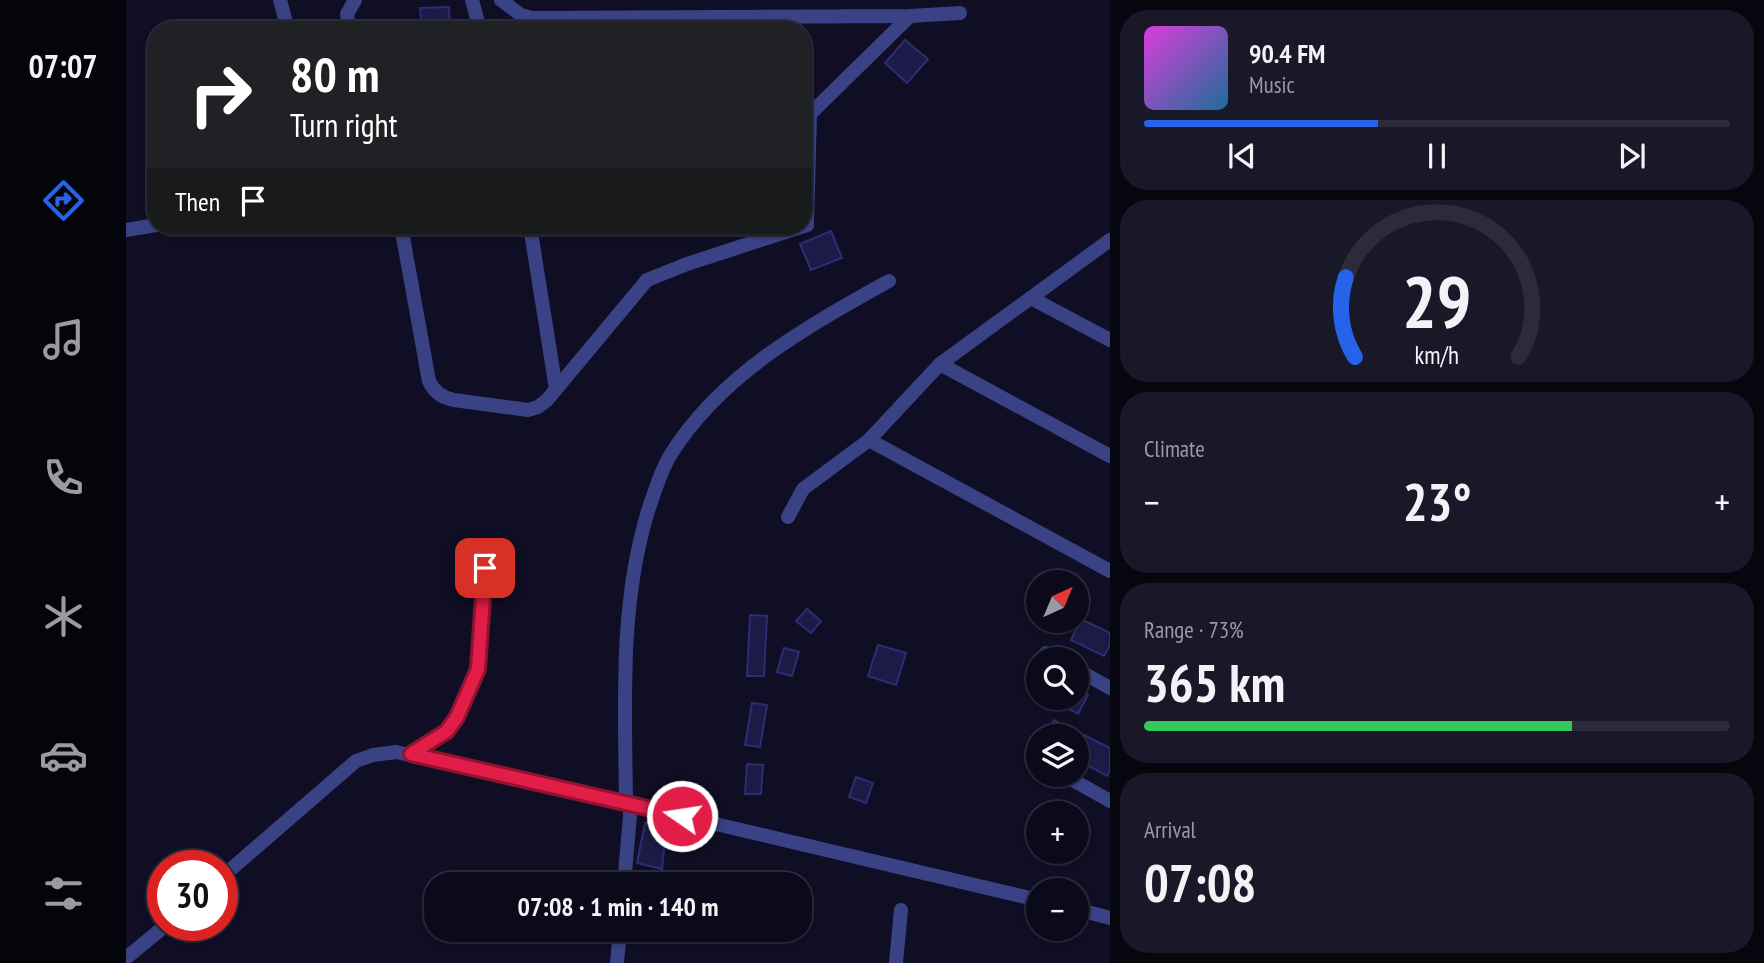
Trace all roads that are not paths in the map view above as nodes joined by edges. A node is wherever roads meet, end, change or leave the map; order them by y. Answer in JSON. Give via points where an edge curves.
{"nodes":[{"id":1,"x":280,"y":0,"type":"edge"},
{"id":2,"x":355,"y":0,"type":"edge"},
{"id":3,"x":472,"y":0,"type":"edge"},
{"id":4,"x":501,"y":0,"type":"edge"},
{"id":5,"x":960,"y":13,"type":"dead end"},
{"id":6,"x":909,"y":16,"type":"junction"},
{"id":7,"x":286,"y":21,"type":"edge"},
{"id":8,"x":348,"y":21,"type":"edge"},
{"id":9,"x":478,"y":21,"type":"edge"},
{"id":10,"x":581,"y":21,"type":"edge"},
{"id":11,"x":735,"y":21,"type":"edge"},
{"id":12,"x":812,"y":109,"type":"edge"},
{"id":13,"x":147,"y":226,"type":"edge"},
{"id":14,"x":126,"y":230,"type":"edge"},
{"id":15,"x":403,"y":235,"type":"edge"},
{"id":16,"x":531,"y":235,"type":"edge"},
{"id":17,"x":776,"y":235,"type":"edge"},
{"id":18,"x":1110,"y":240,"type":"edge"},
{"id":19,"x":889,"y":281,"type":"dead end"},
{"id":20,"x":1031,"y":298,"type":"junction"},
{"id":21,"x":1110,"y":340,"type":"edge"},
{"id":22,"x":940,"y":364,"type":"junction"},
{"id":23,"x":556,"y":389,"type":"junction"},
{"id":24,"x":869,"y":440,"type":"junction"},
{"id":25,"x":1110,"y":456,"type":"edge"},
{"id":26,"x":788,"y":517,"type":"dead end"},
{"id":27,"x":485,"y":568,"type":"dead end"},
{"id":28,"x":1110,"y":571,"type":"edge"},
{"id":29,"x":1089,"y":676,"type":"edge"},
{"id":30,"x":1110,"y":688,"type":"edge"},
{"id":31,"x":411,"y":754,"type":"junction"},
{"id":32,"x":1085,"y":787,"type":"edge"},
{"id":33,"x":1110,"y":801,"type":"edge"},
{"id":34,"x":628,"y":803,"type":"junction"},
{"id":35,"x":238,"y":863,"type":"edge"},
{"id":36,"x":625,"y":872,"type":"edge"},
{"id":37,"x":1026,"y":897,"type":"edge"},
{"id":38,"x":901,"y":909,"type":"dead end"},
{"id":39,"x":1089,"y":912,"type":"edge"},
{"id":40,"x":1110,"y":918,"type":"edge"},
{"id":41,"x":147,"y":941,"type":"edge"},
{"id":42,"x":619,"y":942,"type":"edge"},
{"id":43,"x":126,"y":958,"type":"edge"},
{"id":44,"x":617,"y":963,"type":"edge"},
{"id":45,"x":896,"y":963,"type":"edge"}],
"edges":[{"from":1,"to":7,"type":"street"},
{"from":2,"to":8,"type":"street"},
{"from":3,"to":9,"type":"street"},
{"from":4,"to":10,"type":"street","via":[[532,18]]},
{"from":5,"to":6,"type":"street"},
{"from":6,"to":11,"type":"street"},
{"from":6,"to":12,"type":"street"},
{"from":13,"to":14,"type":"street"},
{"from":15,"to":23,"type":"street","via":[[432,388],[445,398],[528,410],[538,407]]},
{"from":16,"to":23,"type":"street"},
{"from":17,"to":23,"type":"street","via":[[647,280]]},
{"from":18,"to":20,"type":"street"},
{"from":19,"to":34,"type":"street","via":[[780,344],[705,411],[670,455],[639,539],[632,589],[625,670]]},
{"from":20,"to":21,"type":"street"},
{"from":20,"to":22,"type":"street"},
{"from":22,"to":24,"type":"street"},
{"from":22,"to":25,"type":"street"},
{"from":24,"to":26,"type":"street","via":[[803,489]]},
{"from":24,"to":28,"type":"street"},
{"from":27,"to":31,"type":"lane","via":[[478,669],[447,731]]},
{"from":29,"to":30,"type":"street"},
{"from":31,"to":34,"type":"street"},
{"from":31,"to":35,"type":"street","via":[[396,752],[356,761]]},
{"from":32,"to":33,"type":"street"},
{"from":34,"to":36,"type":"street"},
{"from":34,"to":37,"type":"street"},
{"from":38,"to":45,"type":"street"},
{"from":39,"to":40,"type":"street"},
{"from":41,"to":43,"type":"street"},
{"from":42,"to":44,"type":"street"}]}
